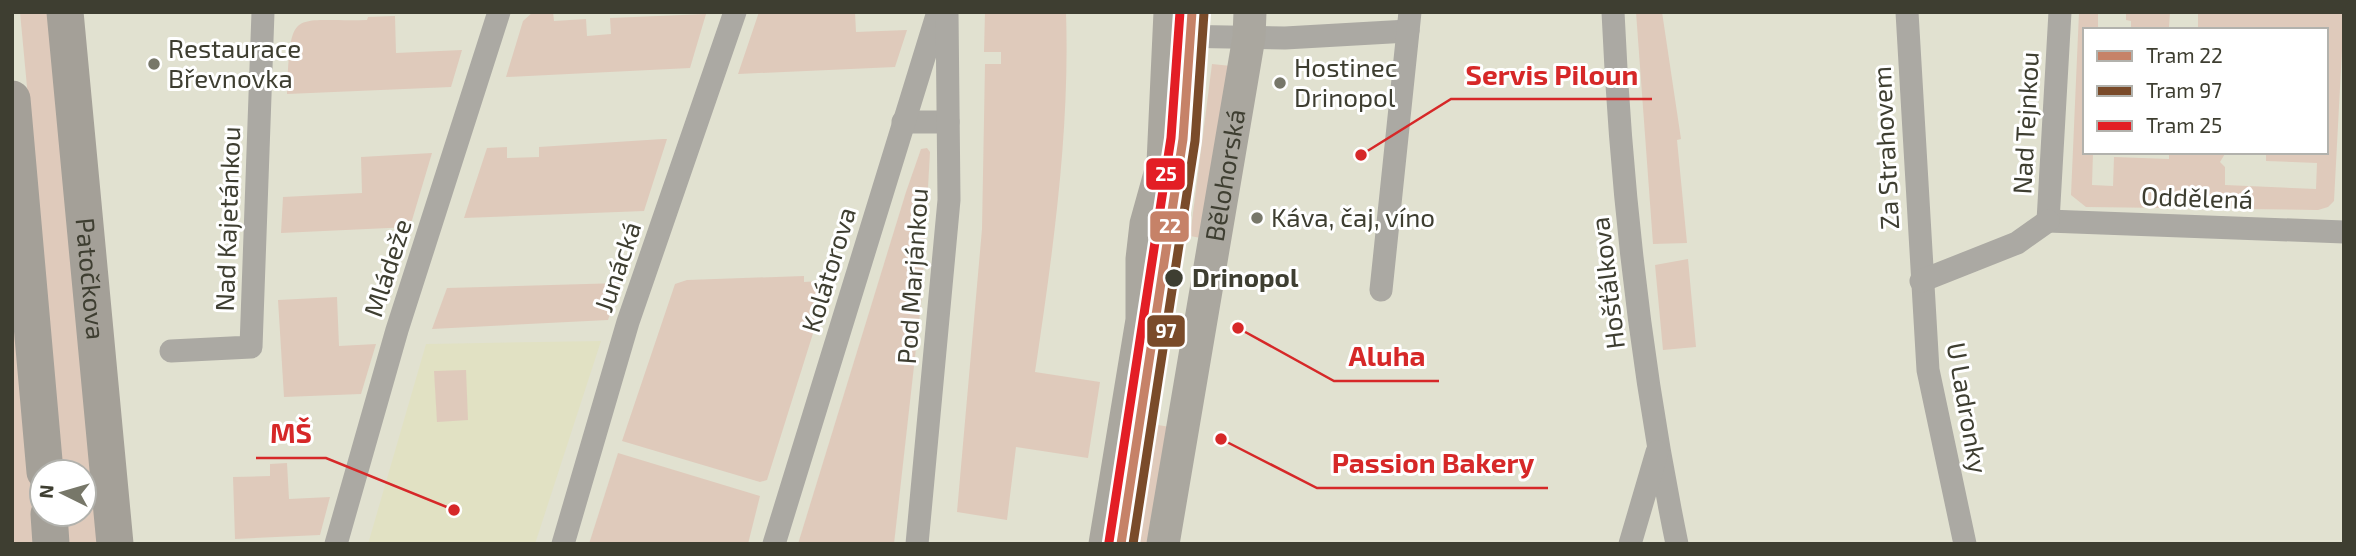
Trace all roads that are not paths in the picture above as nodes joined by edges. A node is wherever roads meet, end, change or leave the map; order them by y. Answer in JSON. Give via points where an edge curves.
{"nodes":[{"id":1,"x":65,"y":12,"type":"edge"},
{"id":2,"x":263,"y":12,"type":"edge"},
{"id":3,"x":499,"y":12,"type":"edge"},
{"id":4,"x":735,"y":12,"type":"edge"},
{"id":5,"x":938,"y":12,"type":"edge"},
{"id":6,"x":947,"y":12,"type":"edge"},
{"id":7,"x":1613,"y":12,"type":"edge"},
{"id":8,"x":1906,"y":12,"type":"edge"},
{"id":9,"x":2060,"y":12,"type":"edge"},
{"id":10,"x":1409,"y":22,"type":"edge"},
{"id":11,"x":1170,"y":24,"type":"edge"},
{"id":12,"x":1250,"y":25,"type":"edge"},
{"id":13,"x":12,"y":99,"type":"edge"},
{"id":14,"x":903,"y":122,"type":"junction"},
{"id":15,"x":948,"y":122,"type":"junction"},
{"id":16,"x":2048,"y":221,"type":"junction"},
{"id":17,"x":2344,"y":232,"type":"edge"},
{"id":18,"x":1921,"y":281,"type":"junction"},
{"id":19,"x":1381,"y":290,"type":"dead end"},
{"id":20,"x":171,"y":351,"type":"dead end"},
{"id":21,"x":1658,"y":449,"type":"junction"},
{"id":22,"x":44,"y":458,"type":"edge"},
{"id":23,"x":115,"y":544,"type":"edge"},
{"id":24,"x":337,"y":544,"type":"edge"},
{"id":25,"x":563,"y":544,"type":"edge"},
{"id":26,"x":774,"y":544,"type":"edge"},
{"id":27,"x":917,"y":544,"type":"edge"},
{"id":28,"x":1105,"y":544,"type":"edge"},
{"id":29,"x":1163,"y":544,"type":"edge"},
{"id":30,"x":1630,"y":544,"type":"edge"},
{"id":31,"x":1677,"y":544,"type":"edge"},
{"id":32,"x":1965,"y":544,"type":"edge"}],
"edges":[{"from":1,"to":23,"type":"main road","name":"Patočkova"},
{"from":2,"to":20,"type":"street","name":"Nad Kajetánkou","via":[[251,347]]},
{"from":3,"to":24,"type":"street","name":"Mládeže","via":[[397,330]]},
{"from":4,"to":25,"type":"street","name":"Junácká","via":[[628,322]]},
{"from":5,"to":14,"type":"street","name":"Kolátorova"},
{"from":6,"to":15,"type":"street","name":"Pod Marjánkou"},
{"from":7,"to":21,"type":"street","name":"Hošťálkova","via":[[1625,185]]},
{"from":8,"to":18,"type":"street","name":"Za Strahovem"},
{"from":9,"to":16,"type":"street","name":"Nad Tejnkou"},
{"from":10,"to":12,"type":"street"},
{"from":10,"to":19,"type":"street"},
{"from":11,"to":12,"type":"street"},
{"from":11,"to":28,"type":"street","via":[[1163,163],[1146,224],[1142,320]]},
{"from":12,"to":29,"type":"street","name":"Bělohorská"},
{"from":13,"to":22,"type":"main road"},
{"from":14,"to":15,"type":"street"},
{"from":14,"to":26,"type":"street","name":"Kolátorova"},
{"from":15,"to":27,"type":"street","name":"Pod Marjánkou","via":[[949,200]]},
{"from":16,"to":17,"type":"street","name":"Oddělená"},
{"from":16,"to":18,"type":"street","name":"Nad Tejnkou","via":[[2017,243]]},
{"from":18,"to":32,"type":"street","name":"U Ladronky","via":[[1928,370]]},
{"from":21,"to":30,"type":"street"},
{"from":21,"to":31,"type":"street","name":"Hošťálkova"}]}
